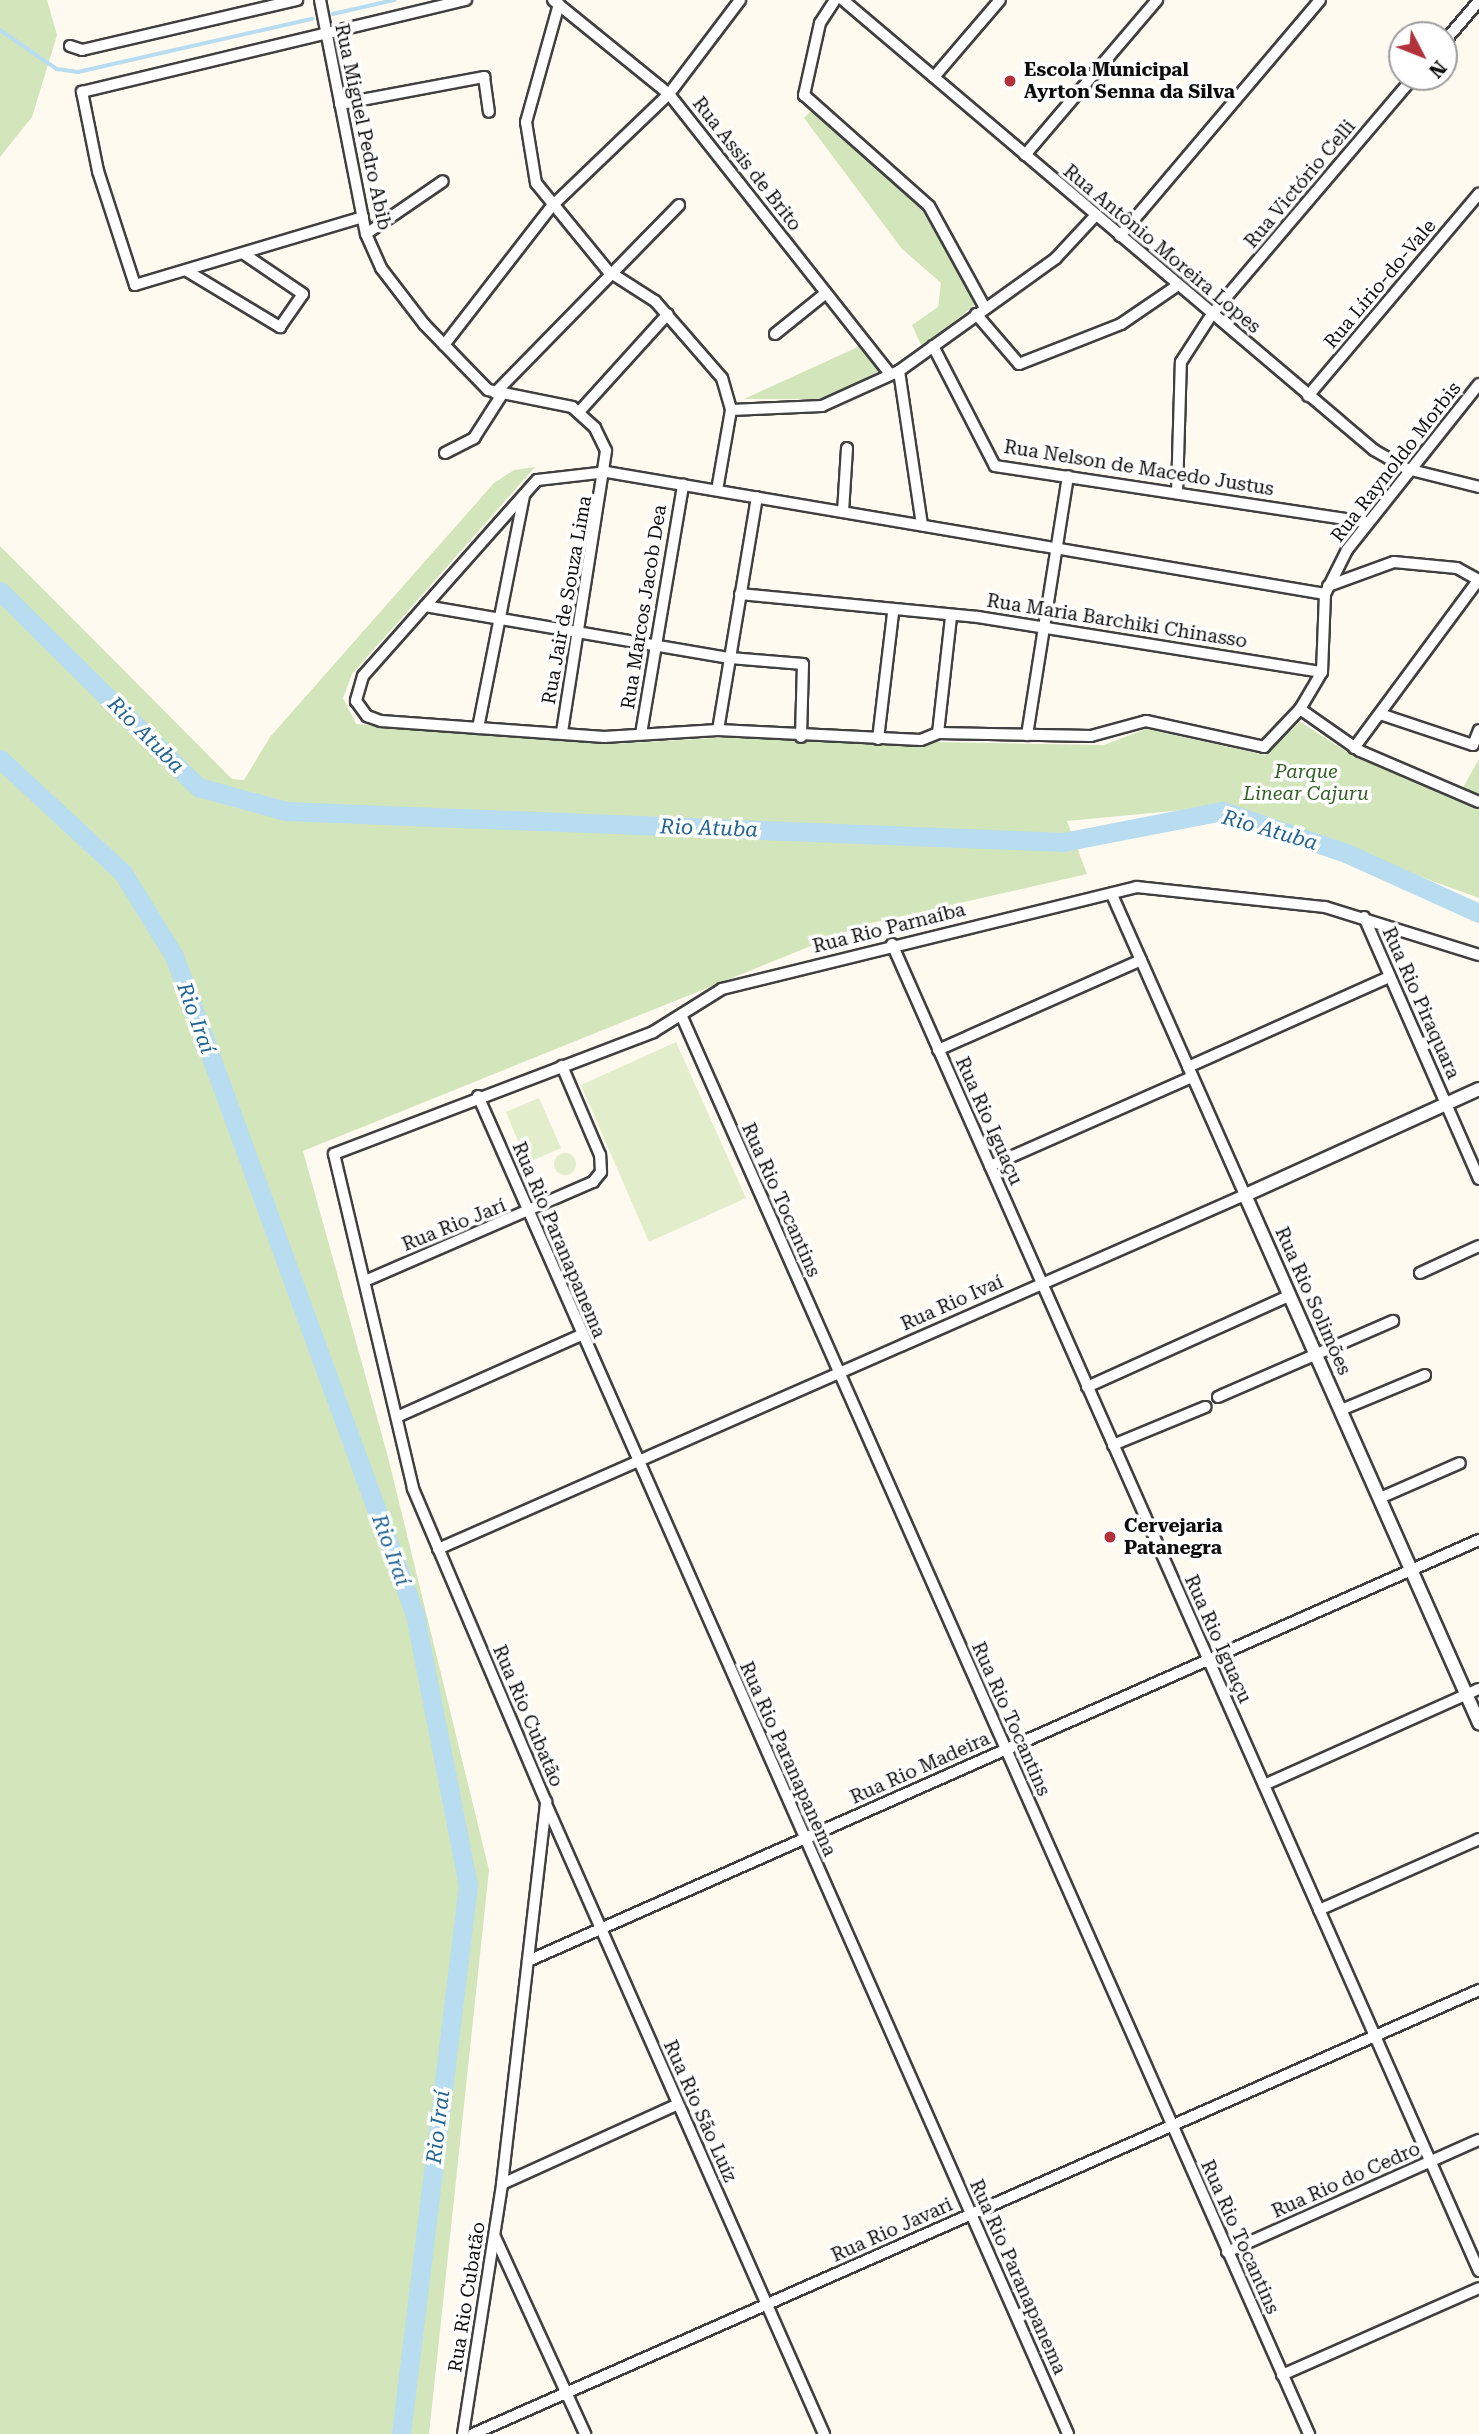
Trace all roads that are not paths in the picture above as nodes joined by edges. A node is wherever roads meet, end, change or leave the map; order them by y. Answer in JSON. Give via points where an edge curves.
{"nodes":[{"id":1,"x":297,"y":0,"type":"edge"},
{"id":2,"x":320,"y":0,"type":"edge"},
{"id":3,"x":466,"y":0,"type":"edge"},
{"id":4,"x":740,"y":0,"type":"edge"},
{"id":5,"x":835,"y":0,"type":"edge"},
{"id":6,"x":843,"y":0,"type":"edge"},
{"id":7,"x":1000,"y":0,"type":"edge"},
{"id":8,"x":1157,"y":0,"type":"edge"},
{"id":9,"x":1320,"y":0,"type":"edge"},
{"id":10,"x":1479,"y":1,"type":"edge"},
{"id":11,"x":556,"y":2,"type":"edge"},
{"id":12,"x":1458,"y":26,"type":"edge"},
{"id":13,"x":326,"y":33,"type":"junction"},
{"id":14,"x":70,"y":47,"type":"dead end"},
{"id":15,"x":934,"y":77,"type":"junction"},
{"id":16,"x":1402,"y":91,"type":"edge"},
{"id":17,"x":670,"y":94,"type":"junction"},
{"id":18,"x":340,"y":104,"type":"junction"},
{"id":19,"x":489,"y":112,"type":"dead end"},
{"id":20,"x":1025,"y":155,"type":"junction"},
{"id":21,"x":443,"y":181,"type":"dead end"},
{"id":22,"x":1479,"y":194,"type":"edge"},
{"id":23,"x":679,"y":205,"type":"dead end"},
{"id":24,"x":551,"y":207,"type":"junction"},
{"id":25,"x":1096,"y":215,"type":"junction"},
{"id":26,"x":363,"y":217,"type":"junction"},
{"id":27,"x":366,"y":234,"type":"junction"},
{"id":28,"x":1120,"y":236,"type":"junction"},
{"id":29,"x":244,"y":254,"type":"junction"},
{"id":30,"x":187,"y":271,"type":"junction"},
{"id":31,"x":608,"y":271,"type":"junction"},
{"id":32,"x":1178,"y":285,"type":"junction"},
{"id":33,"x":825,"y":293,"type":"junction"},
{"id":34,"x":985,"y":308,"type":"junction"},
{"id":35,"x":668,"y":314,"type":"junction"},
{"id":36,"x":976,"y":314,"type":"junction"},
{"id":37,"x":1212,"y":314,"type":"junction"},
{"id":38,"x":775,"y":334,"type":"dead end"},
{"id":39,"x":444,"y":345,"type":"junction"},
{"id":40,"x":933,"y":346,"type":"junction"},
{"id":41,"x":894,"y":372,"type":"junction"},
{"id":42,"x":1479,"y":384,"type":"edge"},
{"id":43,"x":498,"y":395,"type":"junction"},
{"id":44,"x":1308,"y":396,"type":"junction"},
{"id":45,"x":731,"y":410,"type":"junction"},
{"id":46,"x":579,"y":412,"type":"junction"},
{"id":47,"x":847,"y":448,"type":"dead end"},
{"id":48,"x":445,"y":453,"type":"dead end"},
{"id":49,"x":1407,"y":469,"type":"junction"},
{"id":50,"x":607,"y":472,"type":"junction"},
{"id":51,"x":1068,"y":477,"type":"junction"},
{"id":52,"x":683,"y":485,"type":"junction"},
{"id":53,"x":1479,"y":486,"type":"edge"},
{"id":54,"x":717,"y":491,"type":"junction"},
{"id":55,"x":1177,"y":493,"type":"junction"},
{"id":56,"x":524,"y":495,"type":"junction"},
{"id":57,"x":757,"y":497,"type":"junction"},
{"id":58,"x":843,"y":512,"type":"junction"},
{"id":59,"x":1367,"y":522,"type":"junction"},
{"id":60,"x":922,"y":525,"type":"junction"},
{"id":61,"x":1057,"y":548,"type":"junction"},
{"id":62,"x":1479,"y":580,"type":"edge"},
{"id":63,"x":1327,"y":590,"type":"junction"},
{"id":64,"x":740,"y":594,"type":"junction"},
{"id":65,"x":425,"y":606,"type":"junction"},
{"id":66,"x":893,"y":613,"type":"junction"},
{"id":67,"x":951,"y":618,"type":"junction"},
{"id":68,"x":499,"y":619,"type":"junction"},
{"id":69,"x":1044,"y":626,"type":"junction"},
{"id":70,"x":579,"y":633,"type":"junction"},
{"id":71,"x":655,"y":646,"type":"junction"},
{"id":72,"x":730,"y":658,"type":"junction"},
{"id":73,"x":1322,"y":672,"type":"junction"},
{"id":74,"x":1300,"y":709,"type":"junction"},
{"id":75,"x":1380,"y":714,"type":"junction"},
{"id":76,"x":478,"y":728,"type":"junction"},
{"id":77,"x":718,"y":730,"type":"junction"},
{"id":78,"x":1479,"y":730,"type":"edge"},
{"id":79,"x":562,"y":733,"type":"junction"},
{"id":80,"x":938,"y":733,"type":"junction"},
{"id":81,"x":641,"y":734,"type":"junction"},
{"id":82,"x":1027,"y":735,"type":"junction"},
{"id":83,"x":801,"y":737,"type":"junction"},
{"id":84,"x":878,"y":739,"type":"junction"},
{"id":85,"x":1354,"y":748,"type":"junction"},
{"id":86,"x":1479,"y":802,"type":"edge"},
{"id":87,"x":1112,"y":894,"type":"junction"},
{"id":88,"x":1364,"y":917,"type":"junction"},
{"id":89,"x":892,"y":944,"type":"junction"},
{"id":90,"x":1479,"y":955,"type":"edge"},
{"id":91,"x":1140,"y":960,"type":"junction"},
{"id":92,"x":1389,"y":977,"type":"junction"},
{"id":93,"x":682,"y":1017,"type":"junction"},
{"id":94,"x":938,"y":1050,"type":"junction"},
{"id":95,"x":562,"y":1066,"type":"junction"},
{"id":96,"x":1190,"y":1072,"type":"junction"},
{"id":97,"x":1479,"y":1089,"type":"edge"},
{"id":98,"x":478,"y":1096,"type":"junction"},
{"id":99,"x":1446,"y":1104,"type":"junction"},
{"id":100,"x":334,"y":1154,"type":"joint"},
{"id":101,"x":990,"y":1166,"type":"junction"},
{"id":102,"x":1479,"y":1179,"type":"edge"},
{"id":103,"x":1245,"y":1195,"type":"junction"},
{"id":104,"x":528,"y":1214,"type":"junction"},
{"id":105,"x":1479,"y":1246,"type":"edge"},
{"id":106,"x":1420,"y":1273,"type":"dead end"},
{"id":107,"x":365,"y":1281,"type":"junction"},
{"id":108,"x":1042,"y":1284,"type":"junction"},
{"id":109,"x":1289,"y":1296,"type":"junction"},
{"id":110,"x":1393,"y":1321,"type":"dead end"},
{"id":111,"x":581,"y":1335,"type":"junction"},
{"id":112,"x":1317,"y":1355,"type":"junction"},
{"id":113,"x":839,"y":1375,"type":"junction"},
{"id":114,"x":1425,"y":1375,"type":"dead end"},
{"id":115,"x":1087,"y":1387,"type":"junction"},
{"id":116,"x":1218,"y":1398,"type":"dead end"},
{"id":117,"x":1205,"y":1407,"type":"dead end"},
{"id":118,"x":1342,"y":1410,"type":"junction"},
{"id":119,"x":399,"y":1416,"type":"junction"},
{"id":120,"x":1113,"y":1445,"type":"junction"},
{"id":121,"x":1460,"y":1463,"type":"dead end"},
{"id":122,"x":638,"y":1464,"type":"junction"},
{"id":123,"x":1380,"y":1498,"type":"junction"},
{"id":124,"x":1479,"y":1540,"type":"edge"},
{"id":125,"x":438,"y":1549,"type":"junction"},
{"id":126,"x":1412,"y":1569,"type":"junction"},
{"id":127,"x":1208,"y":1659,"type":"junction"},
{"id":128,"x":1479,"y":1689,"type":"edge"},
{"id":129,"x":1466,"y":1695,"type":"junction"},
{"id":130,"x":1479,"y":1723,"type":"edge"},
{"id":131,"x":1005,"y":1749,"type":"junction"},
{"id":132,"x":1264,"y":1785,"type":"junction"},
{"id":133,"x":546,"y":1802,"type":"junction"},
{"id":134,"x":804,"y":1838,"type":"junction"},
{"id":135,"x":1479,"y":1839,"type":"edge"},
{"id":136,"x":1319,"y":1910,"type":"junction"},
{"id":137,"x":599,"y":1930,"type":"junction"},
{"id":138,"x":528,"y":1961,"type":"junction"},
{"id":139,"x":1479,"y":1990,"type":"edge"},
{"id":140,"x":1375,"y":2036,"type":"junction"},
{"id":141,"x":678,"y":2104,"type":"junction"},
{"id":142,"x":1172,"y":2125,"type":"junction"},
{"id":143,"x":1479,"y":2140,"type":"edge"},
{"id":144,"x":1430,"y":2161,"type":"junction"},
{"id":145,"x":502,"y":2184,"type":"junction"},
{"id":146,"x":970,"y":2215,"type":"junction"},
{"id":147,"x":494,"y":2236,"type":"junction"},
{"id":148,"x":492,"y":2251,"type":"junction"},
{"id":149,"x":1227,"y":2252,"type":"junction"},
{"id":150,"x":507,"y":2262,"type":"junction"},
{"id":151,"x":1479,"y":2271,"type":"edge"},
{"id":152,"x":1479,"y":2288,"type":"edge"},
{"id":153,"x":767,"y":2305,"type":"junction"},
{"id":154,"x":1282,"y":2375,"type":"junction"},
{"id":155,"x":567,"y":2393,"type":"junction"},
{"id":156,"x":463,"y":2434,"type":"edge"},
{"id":157,"x":473,"y":2434,"type":"edge"},
{"id":158,"x":585,"y":2434,"type":"edge"},
{"id":159,"x":824,"y":2434,"type":"edge"},
{"id":160,"x":1068,"y":2434,"type":"edge"},
{"id":161,"x":1309,"y":2434,"type":"edge"}],
"edges":[{"from":1,"to":14,"type":"street","via":[[82,50]]},
{"from":2,"to":13,"type":"street","name":"Rua Miguel Pedro Abib"},
{"from":3,"to":13,"type":"street"},
{"from":4,"to":17,"type":"street"},
{"from":5,"to":34,"type":"street","via":[[820,23],[804,95],[929,206]]},
{"from":6,"to":15,"type":"street","name":"Rua Antônio Moreira Lopes"},
{"from":7,"to":15,"type":"street"},
{"from":8,"to":20,"type":"street"},
{"from":9,"to":28,"type":"street"},
{"from":10,"to":12,"type":"street"},
{"from":11,"to":17,"type":"street","name":"Rua Assis de Brito"},
{"from":11,"to":24,"type":"street","via":[[525,131],[536,183]]},
{"from":13,"to":18,"type":"street","name":"Rua Miguel Pedro Abib"},
{"from":13,"to":30,"type":"street","via":[[82,92],[98,171],[135,285]]},
{"from":15,"to":20,"type":"street","name":"Rua Antônio Moreira Lopes"},
{"from":16,"to":37,"type":"street","name":"Rua Victório Celli"},
{"from":17,"to":24,"type":"street"},
{"from":17,"to":33,"type":"street","name":"Rua Assis de Brito"},
{"from":18,"to":19,"type":"street","via":[[484,77]]},
{"from":18,"to":26,"type":"street","name":"Rua Miguel Pedro Abib"},
{"from":20,"to":25,"type":"street","name":"Rua Antônio Moreira Lopes"},
{"from":21,"to":27,"type":"street"},
{"from":22,"to":44,"type":"street","name":"Rua Lírio-do-Vale"},
{"from":23,"to":31,"type":"street"},
{"from":24,"to":31,"type":"street"},
{"from":24,"to":39,"type":"street"},
{"from":25,"to":28,"type":"street","name":"Rua Antônio Moreira Lopes"},
{"from":25,"to":34,"type":"street","via":[[1062,253]]},
{"from":26,"to":27,"type":"street","name":"Rua Miguel Pedro Abib"},
{"from":26,"to":29,"type":"street"},
{"from":27,"to":39,"type":"street","name":"Rua Miguel Pedro Abib","via":[[386,274]]},
{"from":28,"to":32,"type":"street","name":"Rua Antônio Moreira Lopes"},
{"from":29,"to":30,"type":"street"},
{"from":29,"to":30,"type":"street","via":[[303,294],[280,327]]},
{"from":31,"to":35,"type":"street"},
{"from":31,"to":43,"type":"street"},
{"from":32,"to":36,"type":"street","via":[[1121,324],[1019,364]]},
{"from":32,"to":37,"type":"street","name":"Rua Antônio Moreira Lopes"},
{"from":33,"to":38,"type":"street"},
{"from":33,"to":41,"type":"street","name":"Rua Assis de Brito"},
{"from":34,"to":36,"type":"street"},
{"from":35,"to":45,"type":"street","via":[[717,370]]},
{"from":35,"to":46,"type":"street"},
{"from":36,"to":40,"type":"street"},
{"from":37,"to":44,"type":"street","name":"Rua Antônio Moreira Lopes"},
{"from":37,"to":55,"type":"street","name":"Rua Victório Celli","via":[[1181,362]]},
{"from":39,"to":43,"type":"street","name":"Rua Miguel Pedro Abib"},
{"from":40,"to":41,"type":"street"},
{"from":40,"to":51,"type":"street","name":"Rua Nelson de Macedo Justus","via":[[995,466]]},
{"from":41,"to":45,"type":"street","via":[[822,406]]},
{"from":41,"to":60,"type":"street","name":"Rua Assis de Brito"},
{"from":42,"to":49,"type":"street","name":"Rua Raynoldo Morbis"},
{"from":43,"to":46,"type":"street","via":[[555,401]]},
{"from":43,"to":48,"type":"street","via":[[474,438]]},
{"from":44,"to":49,"type":"street","name":"Rua Antônio Moreira Lopes"},
{"from":45,"to":54,"type":"street"},
{"from":46,"to":50,"type":"street","via":[[602,439]]},
{"from":47,"to":58,"type":"street"},
{"from":49,"to":53,"type":"street","name":"Rua Antônio Moreira Lopes"},
{"from":49,"to":59,"type":"street","name":"Rua Raynoldo Morbis"},
{"from":50,"to":52,"type":"street"},
{"from":50,"to":56,"type":"street","via":[[537,480]]},
{"from":50,"to":70,"type":"street","name":"Rua Jair de Souza Lima"},
{"from":51,"to":55,"type":"street","name":"Rua Nelson de Macedo Justus"},
{"from":51,"to":61,"type":"street"},
{"from":52,"to":54,"type":"street"},
{"from":52,"to":71,"type":"street","name":"Rua Marcos Jacob Dea"},
{"from":54,"to":57,"type":"street"},
{"from":55,"to":59,"type":"street","name":"Rua Nelson de Macedo Justus"},
{"from":56,"to":65,"type":"street"},
{"from":56,"to":68,"type":"street"},
{"from":57,"to":58,"type":"street"},
{"from":57,"to":64,"type":"street"},
{"from":58,"to":60,"type":"street"},
{"from":59,"to":63,"type":"street","name":"Rua Raynoldo Morbis"},
{"from":60,"to":61,"type":"street"},
{"from":61,"to":63,"type":"street"},
{"from":61,"to":69,"type":"street"},
{"from":62,"to":63,"type":"street","via":[[1457,568],[1394,562]]},
{"from":62,"to":75,"type":"street"},
{"from":63,"to":73,"type":"street","name":"Rua Raynoldo Morbis"},
{"from":64,"to":66,"type":"street","name":"Rua Maria Barchiki Chinasso"},
{"from":64,"to":72,"type":"street"},
{"from":65,"to":68,"type":"street"},
{"from":65,"to":76,"type":"street","via":[[359,682],[358,706],[375,720]]},
{"from":66,"to":67,"type":"street","name":"Rua Maria Barchiki Chinasso"},
{"from":66,"to":84,"type":"street"},
{"from":67,"to":69,"type":"street","name":"Rua Maria Barchiki Chinasso"},
{"from":67,"to":80,"type":"street"},
{"from":68,"to":70,"type":"street"},
{"from":68,"to":76,"type":"street"},
{"from":69,"to":73,"type":"street","name":"Rua Maria Barchiki Chinasso"},
{"from":69,"to":82,"type":"street"},
{"from":70,"to":71,"type":"street"},
{"from":70,"to":79,"type":"street","name":"Rua Jair de Souza Lima"},
{"from":71,"to":72,"type":"street"},
{"from":71,"to":81,"type":"street","name":"Rua Marcos Jacob Dea"},
{"from":72,"to":77,"type":"street"},
{"from":72,"to":83,"type":"street","via":[[803,664]]},
{"from":73,"to":74,"type":"street","name":"Rua Raynoldo Morbis"},
{"from":74,"to":82,"type":"street","name":"Rua Raynoldo Morbis","via":[[1264,747],[1150,722],[1103,735]]},
{"from":74,"to":85,"type":"street"},
{"from":75,"to":78,"type":"street","via":[[1473,745]]},
{"from":75,"to":85,"type":"street"},
{"from":76,"to":79,"type":"street"},
{"from":77,"to":81,"type":"street"},
{"from":77,"to":83,"type":"street"},
{"from":79,"to":81,"type":"street"},
{"from":80,"to":82,"type":"street"},
{"from":80,"to":84,"type":"street","via":[[921,740]]},
{"from":83,"to":84,"type":"street"},
{"from":85,"to":86,"type":"street"},
{"from":87,"to":88,"type":"street","name":"Rua Rio Parnaíba","via":[[1137,887],[1191,889]]},
{"from":87,"to":89,"type":"street","name":"Rua Rio Parnaíba"},
{"from":87,"to":91,"type":"street","name":"Rua Rio Solimões"},
{"from":88,"to":90,"type":"street","name":"Rua Rio Parnaíba"},
{"from":88,"to":92,"type":"street","name":"Rua Rio Piraquara"},
{"from":89,"to":93,"type":"street","name":"Rua Rio Parnaíba","via":[[722,989],[695,1000]]},
{"from":89,"to":94,"type":"street","name":"Rua Rio Iguaçu"},
{"from":91,"to":94,"type":"street"},
{"from":91,"to":96,"type":"street","name":"Rua Rio Solimões"},
{"from":92,"to":96,"type":"street"},
{"from":92,"to":99,"type":"street","name":"Rua Rio Piraquara"},
{"from":93,"to":95,"type":"street","name":"Rua Rio Parnaíba"},
{"from":93,"to":113,"type":"street","name":"Rua Rio Tocantins"},
{"from":94,"to":101,"type":"street","name":"Rua Rio Iguaçu"},
{"from":95,"to":98,"type":"street","name":"Rua Rio Parnaíba"},
{"from":95,"to":104,"type":"street","name":"Rua Rio Jarí","via":[[601,1172]]},
{"from":96,"to":101,"type":"street"},
{"from":96,"to":103,"type":"street","name":"Rua Rio Solimões"},
{"from":97,"to":99,"type":"street","name":"Rua Rio Ivaí"},
{"from":98,"to":100,"type":"street","name":"Rua Rio Parnaíba"},
{"from":98,"to":104,"type":"street","name":"Rua Rio Paranapanema"},
{"from":99,"to":102,"type":"street","name":"Rua Rio Piraquara"},
{"from":99,"to":103,"type":"street","name":"Rua Rio Ivaí"},
{"from":100,"to":107,"type":"street","name":"Rua Rio Cubatão"},
{"from":101,"to":108,"type":"street","name":"Rua Rio Iguaçu"},
{"from":103,"to":108,"type":"street","name":"Rua Rio Ivaí"},
{"from":103,"to":109,"type":"street","name":"Rua Rio Solimões"},
{"from":104,"to":107,"type":"street","name":"Rua Rio Jarí"},
{"from":104,"to":111,"type":"street","name":"Rua Rio Paranapanema"},
{"from":105,"to":106,"type":"street"},
{"from":107,"to":119,"type":"street","name":"Rua Rio Cubatão"},
{"from":108,"to":113,"type":"street","name":"Rua Rio Ivaí"},
{"from":108,"to":115,"type":"street","name":"Rua Rio Iguaçu"},
{"from":109,"to":112,"type":"street","name":"Rua Rio Solimões"},
{"from":109,"to":115,"type":"street"},
{"from":110,"to":112,"type":"street"},
{"from":111,"to":119,"type":"street"},
{"from":111,"to":122,"type":"street","name":"Rua Rio Paranapanema"},
{"from":112,"to":116,"type":"street"},
{"from":112,"to":118,"type":"street","name":"Rua Rio Solimões"},
{"from":113,"to":122,"type":"street","name":"Rua Rio Ivaí"},
{"from":113,"to":131,"type":"street","name":"Rua Rio Tocantins"},
{"from":114,"to":118,"type":"street"},
{"from":115,"to":120,"type":"street","name":"Rua Rio Iguaçu"},
{"from":117,"to":120,"type":"street"},
{"from":118,"to":123,"type":"street","name":"Rua Rio Solimões"},
{"from":119,"to":125,"type":"street","name":"Rua Rio Cubatão","via":[[413,1489]]},
{"from":120,"to":127,"type":"street","name":"Rua Rio Iguaçu"},
{"from":121,"to":123,"type":"street"},
{"from":122,"to":125,"type":"street","name":"Rua Rio Ivaí"},
{"from":122,"to":134,"type":"street","name":"Rua Rio Paranapanema"},
{"from":123,"to":126,"type":"street","name":"Rua Rio Solimões"},
{"from":124,"to":126,"type":"street","name":"Rua Rio Madeira"},
{"from":125,"to":133,"type":"street","name":"Rua Rio Cubatão"},
{"from":126,"to":127,"type":"street","name":"Rua Rio Madeira"},
{"from":126,"to":129,"type":"street","name":"Rua Rio Solimões"},
{"from":127,"to":131,"type":"street","name":"Rua Rio Madeira"},
{"from":127,"to":132,"type":"street","name":"Rua Rio Iguaçu"},
{"from":128,"to":129,"type":"street"},
{"from":129,"to":130,"type":"street","name":"Rua Rio Solimões"},
{"from":129,"to":132,"type":"street"},
{"from":131,"to":134,"type":"street","name":"Rua Rio Madeira"},
{"from":131,"to":142,"type":"street","name":"Rua Rio Tocantins"},
{"from":132,"to":136,"type":"street","name":"Rua Rio Iguaçu"},
{"from":133,"to":137,"type":"street","name":"Rua Rio São Luíz"},
{"from":133,"to":138,"type":"street","name":"Rua Rio Cubatão"},
{"from":134,"to":137,"type":"street","name":"Rua Rio Madeira"},
{"from":134,"to":146,"type":"street","name":"Rua Rio Paranapanema"},
{"from":135,"to":136,"type":"street"},
{"from":136,"to":140,"type":"street","name":"Rua Rio Iguaçu"},
{"from":137,"to":138,"type":"street","name":"Rua Rio Madeira"},
{"from":137,"to":141,"type":"street","name":"Rua Rio São Luíz"},
{"from":138,"to":145,"type":"street","name":"Rua Rio Cubatão"},
{"from":139,"to":140,"type":"street","name":"Rua Rio Javari"},
{"from":140,"to":142,"type":"street","name":"Rua Rio Javari"},
{"from":140,"to":144,"type":"street","name":"Rua Rio Iguaçu"},
{"from":141,"to":145,"type":"street"},
{"from":141,"to":153,"type":"street","name":"Rua Rio São Luíz"},
{"from":142,"to":146,"type":"street","name":"Rua Rio Javari"},
{"from":142,"to":149,"type":"street","name":"Rua Rio Tocantins"},
{"from":143,"to":144,"type":"street","name":"Rua Rio do Cedro"},
{"from":144,"to":149,"type":"street","name":"Rua Rio do Cedro"},
{"from":144,"to":151,"type":"street","name":"Rua Rio Iguaçu"},
{"from":145,"to":147,"type":"street","name":"Rua Rio Cubatão"},
{"from":146,"to":153,"type":"street","name":"Rua Rio Javari"},
{"from":146,"to":160,"type":"street","name":"Rua Rio Paranapanema"},
{"from":147,"to":148,"type":"street","name":"Rua Rio Cubatão"},
{"from":147,"to":150,"type":"street"},
{"from":148,"to":150,"type":"street"},
{"from":148,"to":156,"type":"street","name":"Rua Rio Cubatão"},
{"from":149,"to":154,"type":"street","name":"Rua Rio Tocantins"},
{"from":150,"to":155,"type":"street"},
{"from":152,"to":154,"type":"street"},
{"from":153,"to":155,"type":"street","name":"Rua Rio Javari"},
{"from":153,"to":159,"type":"street","name":"Rua Rio São Luíz"},
{"from":154,"to":161,"type":"street","name":"Rua Rio Tocantins"},
{"from":155,"to":157,"type":"street","name":"Rua Rio Javari"},
{"from":155,"to":158,"type":"street"}]}
